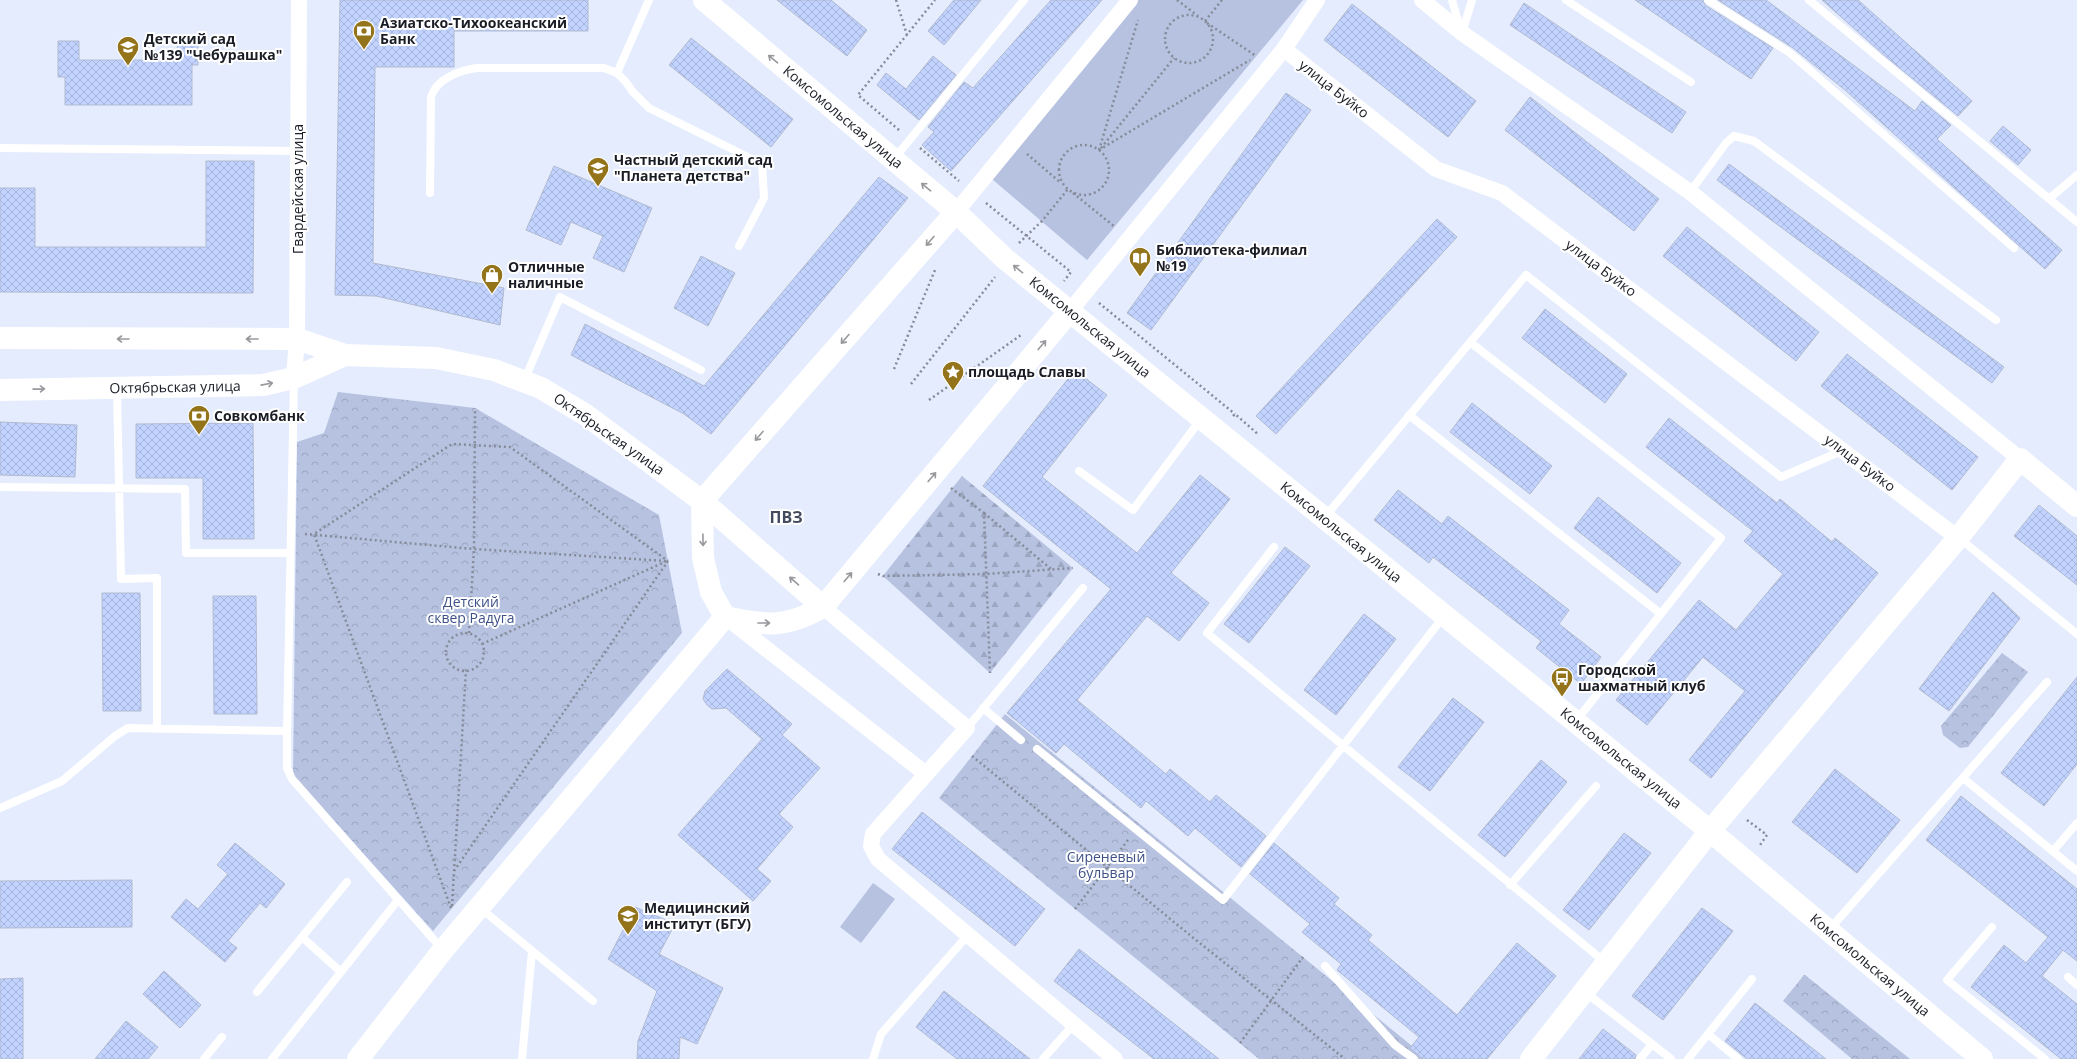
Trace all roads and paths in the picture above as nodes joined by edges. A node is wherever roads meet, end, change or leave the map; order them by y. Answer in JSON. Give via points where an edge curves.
{"nodes":[{"id":1,"x":299,"y":0,"type":"edge"},
{"id":2,"x":649,"y":0,"type":"edge"},
{"id":3,"x":704,"y":0,"type":"edge"},
{"id":4,"x":896,"y":0,"type":"edge"},
{"id":5,"x":936,"y":0,"type":"edge"},
{"id":6,"x":1024,"y":0,"type":"edge"},
{"id":7,"x":1130,"y":0,"type":"edge"},
{"id":8,"x":1177,"y":0,"type":"edge"},
{"id":9,"x":1222,"y":0,"type":"edge"},
{"id":10,"x":1317,"y":0,"type":"edge"},
{"id":11,"x":1422,"y":0,"type":"edge"},
{"id":12,"x":1452,"y":0,"type":"edge"},
{"id":13,"x":1472,"y":0,"type":"edge"},
{"id":14,"x":1566,"y":0,"type":"edge"},
{"id":15,"x":1708,"y":0,"type":"edge"},
{"id":16,"x":1808,"y":0,"type":"edge"},
{"id":17,"x":1140,"y":15,"type":"dead end"},
{"id":18,"x":1205,"y":21,"type":"junction"},
{"id":19,"x":1462,"y":33,"type":"junction"},
{"id":20,"x":907,"y":36,"type":"junction"},
{"id":21,"x":1284,"y":49,"type":"junction"},
{"id":22,"x":1256,"y":56,"type":"junction"},
{"id":23,"x":1174,"y":58,"type":"junction"},
{"id":24,"x":617,"y":73,"type":"junction"},
{"id":25,"x":1690,"y":82,"type":"dead end"},
{"id":26,"x":910,"y":139,"type":"junction"},
{"id":27,"x":0,"y":148,"type":"edge"},
{"id":28,"x":1024,"y":150,"type":"dead end"},
{"id":29,"x":1099,"y":150,"type":"junction"},
{"id":30,"x":298,"y":151,"type":"junction"},
{"id":31,"x":893,"y":159,"type":"junction"},
{"id":32,"x":2077,"y":176,"type":"edge"},
{"id":33,"x":1068,"y":189,"type":"junction"},
{"id":34,"x":1690,"y":192,"type":"junction"},
{"id":35,"x":430,"y":193,"type":"dead end"},
{"id":36,"x":2050,"y":198,"type":"junction"},
{"id":37,"x":956,"y":212,"type":"junction"},
{"id":38,"x":2077,"y":222,"type":"edge"},
{"id":39,"x":1115,"y":227,"type":"dead end"},
{"id":40,"x":739,"y":246,"type":"dead end"},
{"id":41,"x":2014,"y":248,"type":"dead end"},
{"id":42,"x":1004,"y":258,"type":"junction"},
{"id":43,"x":936,"y":267,"type":"dead end"},
{"id":44,"x":1070,"y":273,"type":"dead end"},
{"id":45,"x":1086,"y":292,"type":"junction"},
{"id":46,"x":1070,"y":311,"type":"junction"},
{"id":47,"x":1996,"y":320,"type":"dead end"},
{"id":48,"x":1025,"y":332,"type":"dead end"},
{"id":49,"x":0,"y":338,"type":"edge"},
{"id":50,"x":297,"y":339,"type":"junction"},
{"id":51,"x":1470,"y":342,"type":"junction"},
{"id":52,"x":345,"y":355,"type":"junction"},
{"id":53,"x":894,"y":369,"type":"dead end"},
{"id":54,"x":702,"y":370,"type":"dead end"},
{"id":55,"x":294,"y":378,"type":"junction"},
{"id":56,"x":524,"y":382,"type":"junction"},
{"id":57,"x":912,"y":384,"type":"dead end"},
{"id":58,"x":117,"y":388,"type":"junction"},
{"id":59,"x":0,"y":390,"type":"edge"},
{"id":60,"x":929,"y":400,"type":"dead end"},
{"id":61,"x":475,"y":408,"type":"dead end"},
{"id":62,"x":1235,"y":414,"type":"dead end"},
{"id":63,"x":1409,"y":415,"type":"junction"},
{"id":64,"x":1201,"y":418,"type":"junction"},
{"id":65,"x":475,"y":445,"type":"junction"},
{"id":66,"x":1844,"y":450,"type":"junction"},
{"id":67,"x":2020,"y":459,"type":"junction"},
{"id":68,"x":1079,"y":471,"type":"dead end"},
{"id":69,"x":934,"y":475,"type":"junction"},
{"id":70,"x":0,"y":487,"type":"edge"},
{"id":71,"x":119,"y":488,"type":"junction"},
{"id":72,"x":702,"y":501,"type":"junction"},
{"id":73,"x":2077,"y":506,"type":"edge"},
{"id":74,"x":984,"y":513,"type":"junction"},
{"id":75,"x":1324,"y":518,"type":"junction"},
{"id":76,"x":302,"y":533,"type":"dead end"},
{"id":77,"x":314,"y":534,"type":"junction"},
{"id":78,"x":1958,"y":538,"type":"junction"},
{"id":79,"x":1274,"y":547,"type":"dead end"},
{"id":80,"x":474,"y":549,"type":"junction"},
{"id":81,"x":290,"y":553,"type":"junction"},
{"id":82,"x":668,"y":561,"type":"junction"},
{"id":83,"x":857,"y":566,"type":"junction"},
{"id":84,"x":1073,"y":568,"type":"dead end"},
{"id":85,"x":1051,"y":570,"type":"junction"},
{"id":86,"x":986,"y":574,"type":"junction"},
{"id":87,"x":1083,"y":588,"type":"dead end"},
{"id":88,"x":823,"y":607,"type":"junction"},
{"id":89,"x":1661,"y":614,"type":"junction"},
{"id":90,"x":1444,"y":615,"type":"junction"},
{"id":91,"x":725,"y":617,"type":"junction"},
{"id":92,"x":469,"y":633,"type":"junction"},
{"id":93,"x":2077,"y":634,"type":"edge"},
{"id":94,"x":482,"y":644,"type":"junction"},
{"id":95,"x":466,"y":670,"type":"junction"},
{"id":96,"x":990,"y":673,"type":"dead end"},
{"id":97,"x":2047,"y":682,"type":"dead end"},
{"id":98,"x":983,"y":708,"type":"junction"},
{"id":99,"x":1575,"y":722,"type":"junction"},
{"id":100,"x":967,"y":728,"type":"junction"},
{"id":101,"x":157,"y":729,"type":"junction"},
{"id":102,"x":287,"y":731,"type":"junction"},
{"id":103,"x":1021,"y":740,"type":"dead end"},
{"id":104,"x":1341,"y":746,"type":"junction"},
{"id":105,"x":1037,"y":749,"type":"dead end"},
{"id":106,"x":972,"y":756,"type":"dead end"},
{"id":107,"x":926,"y":774,"type":"junction"},
{"id":108,"x":1963,"y":778,"type":"junction"},
{"id":109,"x":1596,"y":786,"type":"dead end"},
{"id":110,"x":0,"y":808,"type":"edge"},
{"id":111,"x":2077,"y":824,"type":"edge"},
{"id":112,"x":1136,"y":829,"type":"junction"},
{"id":113,"x":1710,"y":831,"type":"junction"},
{"id":114,"x":2053,"y":851,"type":"junction"},
{"id":115,"x":1107,"y":867,"type":"junction"},
{"id":116,"x":454,"y":871,"type":"junction"},
{"id":117,"x":2077,"y":871,"type":"edge"},
{"id":118,"x":347,"y":882,"type":"dead end"},
{"id":119,"x":1510,"y":884,"type":"junction"},
{"id":120,"x":398,"y":900,"type":"junction"},
{"id":121,"x":479,"y":907,"type":"junction"},
{"id":122,"x":1075,"y":909,"type":"dead end"},
{"id":123,"x":1992,"y":927,"type":"dead end"},
{"id":124,"x":1829,"y":930,"type":"junction"},
{"id":125,"x":968,"y":935,"type":"junction"},
{"id":126,"x":302,"y":937,"type":"junction"},
{"id":127,"x":443,"y":950,"type":"junction"},
{"id":128,"x":532,"y":951,"type":"junction"},
{"id":129,"x":1303,"y":957,"type":"dead end"},
{"id":130,"x":1606,"y":963,"type":"junction"},
{"id":131,"x":1324,"y":966,"type":"dead end"},
{"id":132,"x":341,"y":972,"type":"junction"},
{"id":133,"x":2068,"y":978,"type":"dead end"},
{"id":134,"x":1752,"y":979,"type":"dead end"},
{"id":135,"x":2077,"y":985,"type":"edge"},
{"id":136,"x":1584,"y":991,"type":"junction"},
{"id":137,"x":257,"y":992,"type":"dead end"},
{"id":138,"x":1271,"y":1000,"type":"junction"},
{"id":139,"x":593,"y":1001,"type":"dead end"},
{"id":140,"x":1074,"y":1024,"type":"junction"},
{"id":141,"x":1708,"y":1034,"type":"junction"},
{"id":142,"x":222,"y":1037,"type":"dead end"},
{"id":143,"x":1240,"y":1043,"type":"dead end"},
{"id":144,"x":1652,"y":1044,"type":"junction"},
{"id":145,"x":204,"y":1059,"type":"edge"},
{"id":146,"x":272,"y":1059,"type":"edge"},
{"id":147,"x":358,"y":1059,"type":"edge"},
{"id":148,"x":522,"y":1059,"type":"edge"},
{"id":149,"x":873,"y":1059,"type":"edge"},
{"id":150,"x":1043,"y":1059,"type":"edge"},
{"id":151,"x":1116,"y":1059,"type":"edge"},
{"id":152,"x":1345,"y":1059,"type":"edge"},
{"id":153,"x":1414,"y":1059,"type":"edge"},
{"id":154,"x":1531,"y":1059,"type":"edge"},
{"id":155,"x":1640,"y":1059,"type":"edge"},
{"id":156,"x":1671,"y":1059,"type":"edge"},
{"id":157,"x":1688,"y":1059,"type":"edge"},
{"id":158,"x":1738,"y":1059,"type":"edge"},
{"id":159,"x":1982,"y":1059,"type":"edge"},
{"id":160,"x":2045,"y":1059,"type":"edge"}],
"edges":[{"from":1,"to":30,"type":"street","name":"Гвардейская улица"},
{"from":2,"to":24,"type":"lane"},
{"from":31,"to":3,"type":"street","name":"Комсомольская улица","one_way":true},
{"from":4,"to":20,"type":"path"},
{"from":5,"to":20,"type":"path"},
{"from":6,"to":26,"type":"lane"},
{"from":7,"to":37,"type":"street"},
{"from":8,"to":18,"type":"path"},
{"from":9,"to":18,"type":"path"},
{"from":10,"to":21,"type":"street"},
{"from":11,"to":19,"type":"street"},
{"from":12,"to":19,"type":"lane"},
{"from":13,"to":19,"type":"lane"},
{"from":14,"to":25,"type":"lane"},
{"from":15,"to":41,"type":"lane","via":[[1790,53]]},
{"from":16,"to":36,"type":"lane"},
{"from":17,"to":29,"type":"path"},
{"from":18,"to":22,"type":"path"},
{"from":18,"to":23,"type":"path","via":[[1212,35],[1212,43],[1207,54],[1189,63]]},
{"from":18,"to":23,"type":"path","via":[[1191,15],[1176,18],[1170,24],[1164,38]]},
{"from":19,"to":34,"type":"street"},
{"from":20,"to":26,"type":"path","via":[[858,95]]},
{"from":21,"to":22,"type":"path"},
{"from":21,"to":45,"type":"street"},
{"from":21,"to":66,"type":"street","name":"улица Буйко","via":[[1436,169],[1502,193]]},
{"from":22,"to":29,"type":"path"},
{"from":23,"to":29,"type":"path"},
{"from":24,"to":35,"type":"lane","via":[[596,67],[477,68],[464,71],[438,84],[431,97]]},
{"from":24,"to":40,"type":"lane","via":[[649,108],[762,164],[764,198]]},
{"from":26,"to":31,"type":"lane"},
{"from":27,"to":30,"type":"lane"},
{"from":28,"to":33,"type":"path"},
{"from":29,"to":33,"type":"path","via":[[1083,144],[1064,154],[1059,174]]},
{"from":29,"to":33,"type":"path","via":[[1108,163],[1109,171],[1103,185],[1090,194],[1074,193]]},
{"from":30,"to":50,"type":"street","name":"Гвардейская улица"},
{"from":37,"to":31,"type":"street","name":"Комсомольская улица","one_way":true},
{"from":32,"to":36,"type":"lane"},
{"from":33,"to":39,"type":"path"},
{"from":33,"to":42,"type":"path","via":[[1042,221]]},
{"from":34,"to":47,"type":"lane","via":[[1734,136],[1754,141]]},
{"from":34,"to":67,"type":"street"},
{"from":36,"to":38,"type":"lane"},
{"from":37,"to":42,"type":"street","name":"Комсомольская улица"},
{"from":37,"to":72,"type":"street","one_way":true},
{"from":46,"to":42,"type":"street","name":"Комсомольская улица","one_way":true},
{"from":42,"to":57,"type":"path","via":[[995,278]]},
{"from":43,"to":53,"type":"path"},
{"from":44,"to":45,"type":"path"},
{"from":45,"to":46,"type":"street"},
{"from":45,"to":62,"type":"path"},
{"from":46,"to":64,"type":"street","name":"Комсомольская улица"},
{"from":69,"to":46,"type":"street","one_way":true},
{"from":48,"to":60,"type":"path"},
{"from":50,"to":49,"type":"street","name":"Октябрьская улица","one_way":true},
{"from":50,"to":52,"type":"street","name":"Октябрьская улица"},
{"from":50,"to":55,"type":"street","name":"Гвардейская улица"},
{"from":51,"to":63,"type":"lane"},
{"from":51,"to":66,"type":"lane","via":[[1526,275],[1782,477]]},
{"from":51,"to":89,"type":"lane","via":[[1721,538]]},
{"from":52,"to":55,"type":"street","name":"Октябрьская улица"},
{"from":52,"to":56,"type":"street","name":"Октябрьская улица","via":[[436,358],[494,370]]},
{"from":54,"to":56,"type":"lane","via":[[560,297]]},
{"from":58,"to":55,"type":"street","name":"Октябрьская улица","one_way":true,"via":[[263,385]]},
{"from":55,"to":81,"type":"lane"},
{"from":56,"to":72,"type":"street","name":"Октябрьская улица","via":[[541,388],[586,415]]},
{"from":59,"to":58,"type":"street","name":"Октябрьская улица","one_way":true},
{"from":58,"to":71,"type":"lane"},
{"from":61,"to":65,"type":"path"},
{"from":63,"to":75,"type":"lane"},
{"from":63,"to":89,"type":"lane"},
{"from":64,"to":68,"type":"lane","via":[[1133,510]]},
{"from":64,"to":75,"type":"street","name":"Комсомольская улица"},
{"from":65,"to":77,"type":"path","via":[[452,444]]},
{"from":65,"to":80,"type":"path"},
{"from":65,"to":82,"type":"path","via":[[510,447]]},
{"from":66,"to":78,"type":"street","name":"улица Буйко"},
{"from":67,"to":73,"type":"street"},
{"from":67,"to":78,"type":"street"},
{"from":69,"to":74,"type":"path"},
{"from":83,"to":69,"type":"street","one_way":true},
{"from":70,"to":71,"type":"lane"},
{"from":71,"to":81,"type":"lane","via":[[185,489],[186,553]]},
{"from":71,"to":101,"type":"lane","via":[[122,579],[157,578]]},
{"from":88,"to":72,"type":"street","name":"Октябрьская улица","one_way":true},
{"from":72,"to":91,"type":"street","one_way":true,"via":[[704,558],[711,592]]},
{"from":74,"to":85,"type":"path"},
{"from":74,"to":86,"type":"path"},
{"from":75,"to":90,"type":"street","name":"Комсомольская улица"},
{"from":76,"to":77,"type":"path"},
{"from":77,"to":80,"type":"path"},
{"from":77,"to":116,"type":"path","via":[[452,909]]},
{"from":78,"to":93,"type":"lane"},
{"from":78,"to":113,"type":"street"},
{"from":79,"to":104,"type":"lane","via":[[1207,633]]},
{"from":80,"to":82,"type":"path"},
{"from":80,"to":92,"type":"path"},
{"from":81,"to":102,"type":"lane"},
{"from":82,"to":94,"type":"path"},
{"from":82,"to":116,"type":"path"},
{"from":83,"to":86,"type":"path","via":[[883,576]]},
{"from":88,"to":83,"type":"street","one_way":true},
{"from":84,"to":85,"type":"path"},
{"from":85,"to":86,"type":"path"},
{"from":86,"to":96,"type":"path"},
{"from":87,"to":98,"type":"lane"},
{"from":91,"to":88,"type":"street","one_way":true,"via":[[755,623],[785,623],[804,618]]},
{"from":88,"to":100,"type":"street"},
{"from":89,"to":99,"type":"lane"},
{"from":90,"to":99,"type":"street","name":"Комсомольская улица"},
{"from":90,"to":104,"type":"lane"},
{"from":91,"to":107,"type":"street"},
{"from":91,"to":121,"type":"street"},
{"from":92,"to":94,"type":"path"},
{"from":92,"to":95,"type":"path","via":[[462,633],[451,639],[446,650],[447,657],[454,667]]},
{"from":94,"to":95,"type":"path","via":[[484,656],[481,661],[472,669]]},
{"from":95,"to":116,"type":"path"},
{"from":97,"to":108,"type":"lane"},
{"from":98,"to":100,"type":"lane"},
{"from":98,"to":103,"type":"lane"},
{"from":99,"to":113,"type":"street","name":"Комсомольская улица"},
{"from":100,"to":107,"type":"street"},
{"from":101,"to":102,"type":"lane"},
{"from":101,"to":110,"type":"lane","via":[[128,728],[62,781]]},
{"from":102,"to":120,"type":"lane","via":[[286,768],[292,779]]},
{"from":104,"to":112,"type":"lane","via":[[1222,900]]},
{"from":104,"to":119,"type":"lane"},
{"from":105,"to":112,"type":"lane"},
{"from":106,"to":115,"type":"path"},
{"from":107,"to":125,"type":"street","via":[[873,834],[871,846],[878,859]]},
{"from":108,"to":114,"type":"lane"},
{"from":108,"to":124,"type":"lane"},
{"from":109,"to":119,"type":"lane"},
{"from":111,"to":114,"type":"lane"},
{"from":112,"to":115,"type":"path"},
{"from":113,"to":124,"type":"street","name":"Комсомольская улица"},
{"from":113,"to":130,"type":"street"},
{"from":114,"to":117,"type":"lane"},
{"from":115,"to":122,"type":"path"},
{"from":115,"to":138,"type":"path"},
{"from":118,"to":126,"type":"lane"},
{"from":119,"to":130,"type":"lane"},
{"from":120,"to":127,"type":"lane"},
{"from":120,"to":132,"type":"lane"},
{"from":121,"to":127,"type":"street"},
{"from":121,"to":128,"type":"lane"},
{"from":123,"to":160,"type":"lane","via":[[1947,980]]},
{"from":124,"to":159,"type":"street","name":"Комсомольская улица"},
{"from":125,"to":140,"type":"street"},
{"from":125,"to":149,"type":"lane","via":[[881,1034]]},
{"from":126,"to":132,"type":"lane"},
{"from":126,"to":137,"type":"lane"},
{"from":127,"to":147,"type":"street"},
{"from":128,"to":139,"type":"lane"},
{"from":128,"to":148,"type":"lane"},
{"from":129,"to":138,"type":"path"},
{"from":130,"to":136,"type":"street"},
{"from":131,"to":153,"type":"lane","via":[[1395,1045]]},
{"from":132,"to":146,"type":"lane"},
{"from":133,"to":135,"type":"lane"},
{"from":134,"to":141,"type":"lane"},
{"from":136,"to":144,"type":"lane"},
{"from":136,"to":154,"type":"street"},
{"from":138,"to":143,"type":"path"},
{"from":138,"to":152,"type":"path"},
{"from":140,"to":150,"type":"lane"},
{"from":140,"to":151,"type":"street"},
{"from":141,"to":157,"type":"lane"},
{"from":141,"to":158,"type":"lane"},
{"from":142,"to":145,"type":"lane"},
{"from":144,"to":155,"type":"lane"},
{"from":144,"to":156,"type":"lane"}]}
